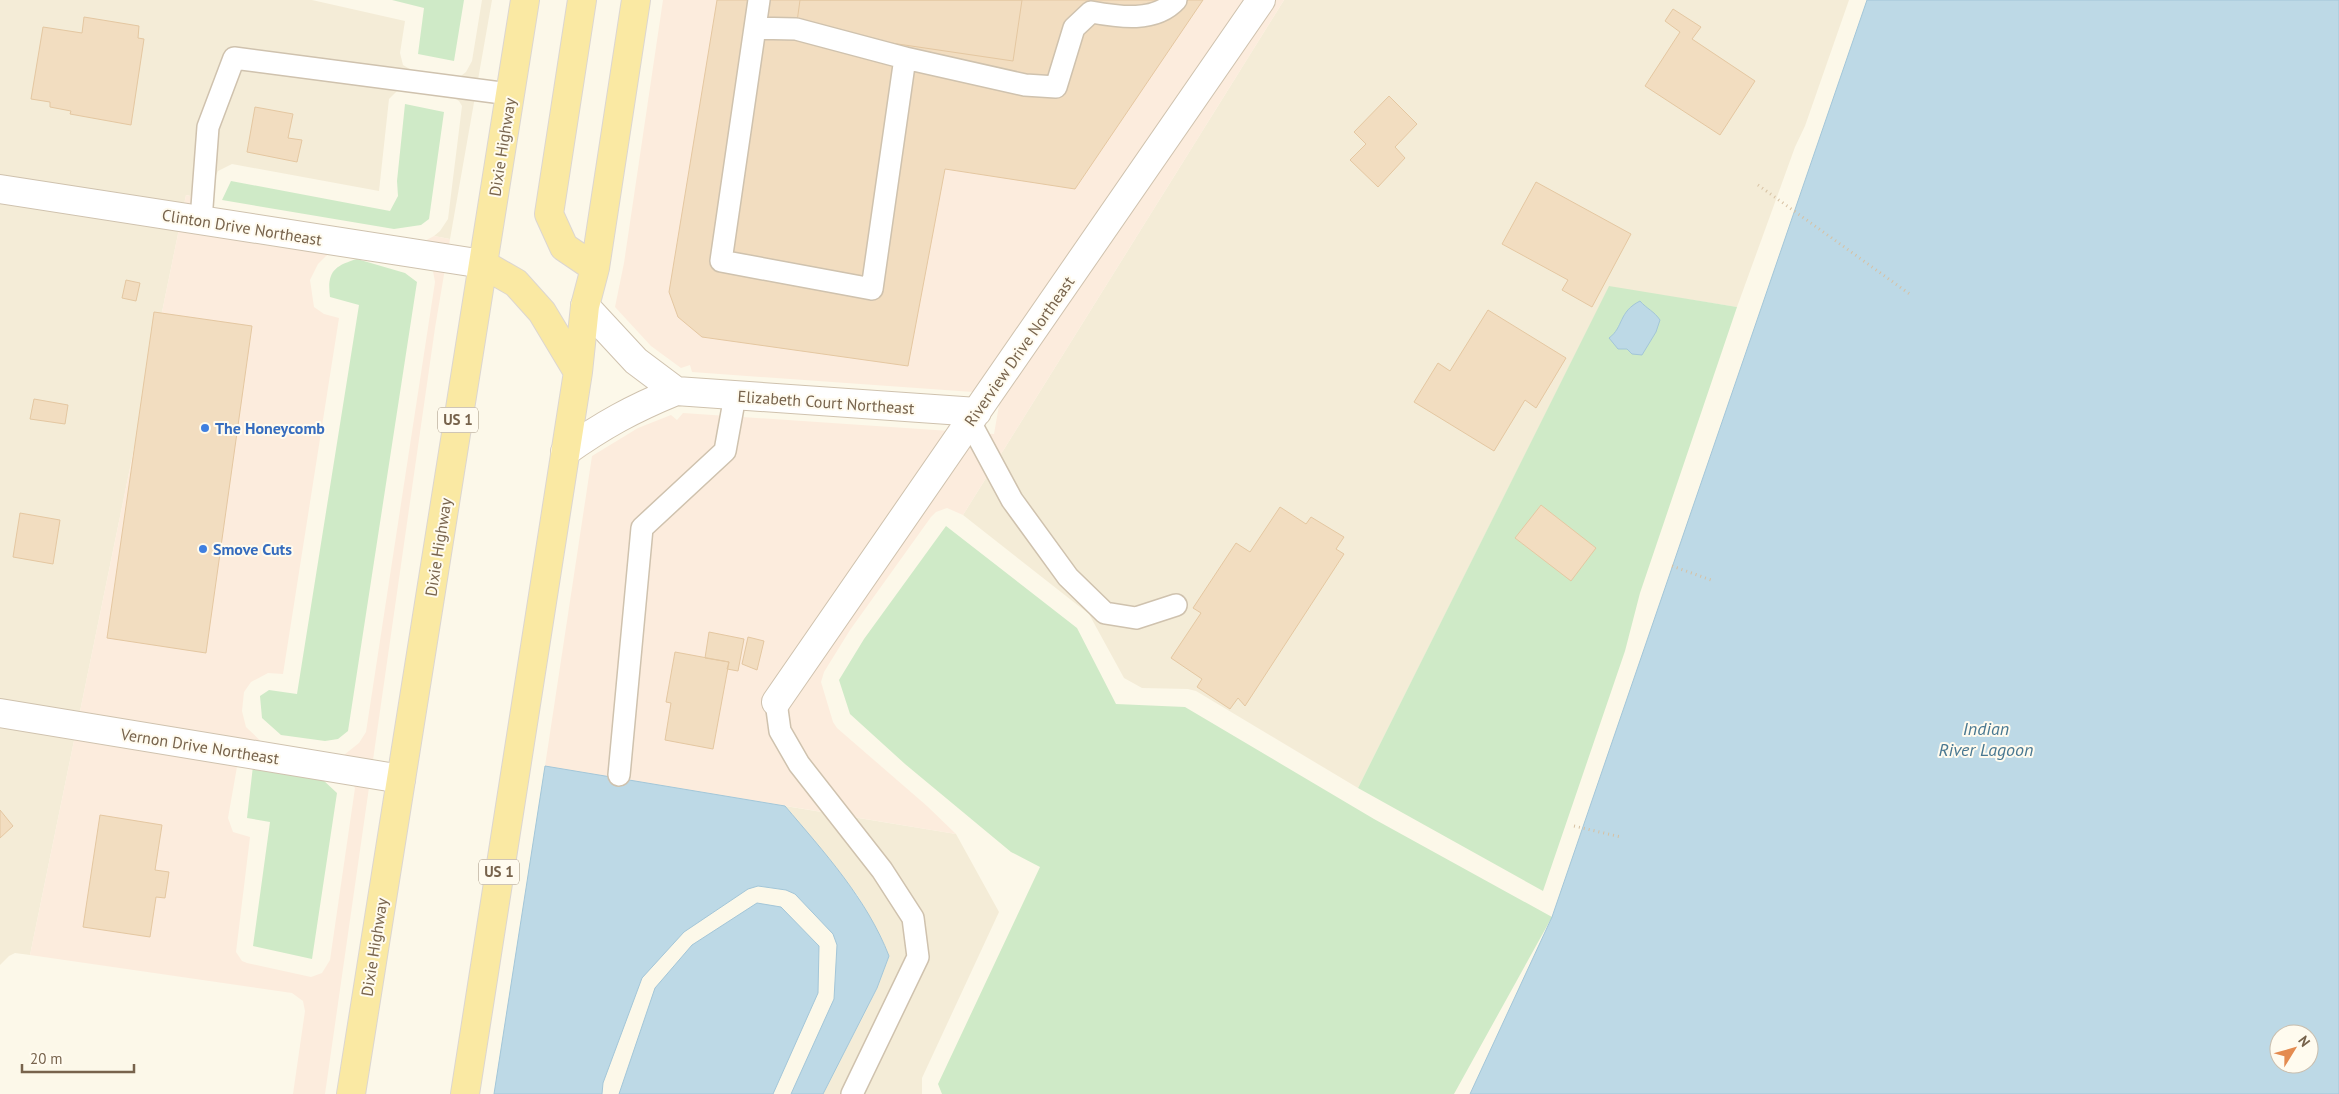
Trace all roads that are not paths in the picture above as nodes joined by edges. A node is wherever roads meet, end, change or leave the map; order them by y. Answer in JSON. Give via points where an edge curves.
{"nodes":[{"id":1,"x":525,"y":0,"type":"edge"},
{"id":2,"x":582,"y":0,"type":"edge"},
{"id":3,"x":636,"y":0,"type":"edge"},
{"id":4,"x":759,"y":0,"type":"edge"},
{"id":5,"x":1176,"y":0,"type":"edge"},
{"id":6,"x":1261,"y":0,"type":"edge"},
{"id":7,"x":756,"y":28,"type":"junction"},
{"id":8,"x":905,"y":58,"type":"junction"},
{"id":9,"x":510,"y":94,"type":"junction"},
{"id":10,"x":0,"y":190,"type":"edge"},
{"id":11,"x":201,"y":220,"type":"junction"},
{"id":12,"x":483,"y":264,"type":"junction"},
{"id":13,"x":594,"y":268,"type":"junction"},
{"id":14,"x":585,"y":306,"type":"junction"},
{"id":15,"x":578,"y":372,"type":"junction"},
{"id":16,"x":676,"y":391,"type":"junction"},
{"id":17,"x":735,"y":396,"type":"junction"},
{"id":18,"x":974,"y":417,"type":"junction"},
{"id":19,"x":565,"y":452,"type":"junction"},
{"id":20,"x":1176,"y":605,"type":"dead end"},
{"id":21,"x":776,"y":702,"type":"joint"},
{"id":22,"x":0,"y":713,"type":"edge"},
{"id":23,"x":619,"y":775,"type":"dead end"},
{"id":24,"x":400,"y":779,"type":"junction"},
{"id":25,"x":351,"y":1094,"type":"edge"},
{"id":26,"x":464,"y":1094,"type":"edge"},
{"id":27,"x":852,"y":1094,"type":"edge"}],
"edges":[{"from":1,"to":9,"type":"main road","name":"Dixie Highway","number":"US 1"},
{"from":2,"to":13,"type":"main road","via":[[549,214],[564,247]]},
{"from":3,"to":13,"type":"main road","number":"US 1"},
{"from":4,"to":7,"type":"lane"},
{"from":5,"to":8,"type":"lane","via":[[1162,11],[1128,18],[1091,12],[1074,28],[1056,87],[1025,85]]},
{"from":6,"to":18,"type":"street","name":"Riverview Drive Northeast"},
{"from":7,"to":8,"type":"lane","via":[[796,28]]},
{"from":7,"to":8,"type":"lane","via":[[721,261],[872,289]]},
{"from":9,"to":11,"type":"lane","via":[[234,58],[208,128]]},
{"from":9,"to":12,"type":"main road","name":"Dixie Highway","number":"US 1"},
{"from":10,"to":11,"type":"street","name":"Clinton Drive Northeast"},
{"from":11,"to":12,"type":"street","name":"Clinton Drive Northeast"},
{"from":12,"to":15,"type":"main road","via":[[516,284],[542,312]]},
{"from":12,"to":24,"type":"main road","name":"Dixie Highway","number":"US 1"},
{"from":13,"to":14,"type":"main road","number":"US 1"},
{"from":14,"to":15,"type":"main road","number":"US 1"},
{"from":14,"to":16,"type":"street","via":[[636,361]]},
{"from":15,"to":19,"type":"main road","number":"US 1"},
{"from":16,"to":17,"type":"street","name":"Elizabeth Court Northeast"},
{"from":16,"to":19,"type":"street","name":"Elizabeth Court Northeast","via":[[631,410]]},
{"from":17,"to":18,"type":"street","name":"Elizabeth Court Northeast"},
{"from":17,"to":23,"type":"lane","via":[[725,451],[642,528]]},
{"from":18,"to":20,"type":"lane","via":[[1012,500],[1068,577],[1105,614],[1136,618]]},
{"from":18,"to":21,"type":"street","name":"Riverview Drive Northeast"},
{"from":19,"to":26,"type":"main road","number":"US 1"},
{"from":21,"to":27,"type":"lane","via":[[780,730],[799,764],[882,870],[913,918],[918,957]]},
{"from":22,"to":24,"type":"street","name":"Vernon Drive Northeast"},
{"from":24,"to":25,"type":"main road","name":"Dixie Highway","number":"US 1"}]}
